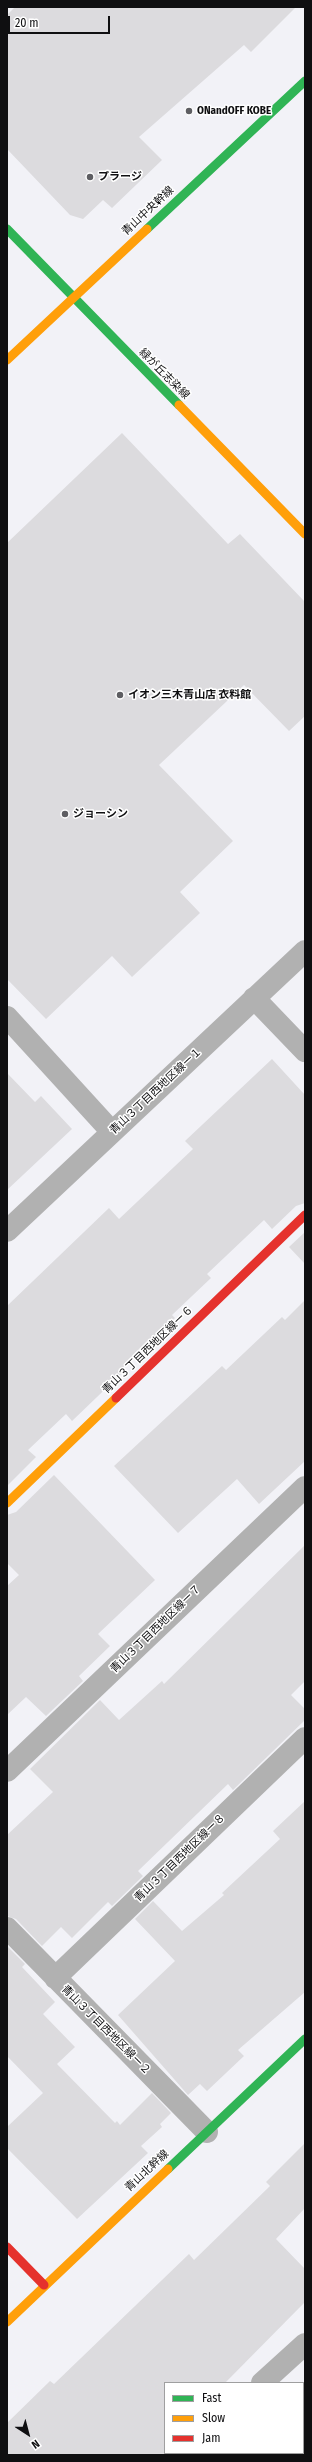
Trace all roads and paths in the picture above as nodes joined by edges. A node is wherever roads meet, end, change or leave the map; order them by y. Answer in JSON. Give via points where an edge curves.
{"nodes":[{"id":1,"x":305,"y":81,"type":"edge"},
{"id":2,"x":7,"y":229,"type":"edge"},
{"id":3,"x":72,"y":298,"type":"junction"},
{"id":4,"x":7,"y":360,"type":"edge"},
{"id":5,"x":305,"y":534,"type":"edge"},
{"id":6,"x":305,"y":951,"type":"edge"},
{"id":7,"x":254,"y":998,"type":"junction"},
{"id":8,"x":7,"y":1017,"type":"edge"},
{"id":9,"x":305,"y":1051,"type":"edge"},
{"id":10,"x":112,"y":1132,"type":"junction"},
{"id":11,"x":305,"y":1215,"type":"edge"},
{"id":12,"x":7,"y":1231,"type":"edge"},
{"id":13,"x":305,"y":1487,"type":"edge"},
{"id":14,"x":7,"y":1503,"type":"edge"},
{"id":15,"x":305,"y":1738,"type":"edge"},
{"id":16,"x":7,"y":1771,"type":"edge"},
{"id":17,"x":7,"y":1928,"type":"edge"},
{"id":18,"x":55,"y":1978,"type":"junction"},
{"id":19,"x":305,"y":2039,"type":"edge"},
{"id":20,"x":207,"y":2132,"type":"junction"},
{"id":21,"x":7,"y":2247,"type":"edge"},
{"id":22,"x":44,"y":2285,"type":"junction"},
{"id":23,"x":7,"y":2322,"type":"edge"},
{"id":24,"x":305,"y":2344,"type":"edge"},
{"id":25,"x":263,"y":2382,"type":"edge"}],
"edges":[{"from":1,"to":3,"type":"street","name":"青山中央幹線"},
{"from":2,"to":3,"type":"street","name":"緑が丘志染線"},
{"from":3,"to":4,"type":"street","name":"青山中央幹線"},
{"from":3,"to":5,"type":"street","name":"緑が丘志染線"},
{"from":6,"to":7,"type":"street","name":"青山３丁目西地区線ー１"},
{"from":7,"to":9,"type":"street"},
{"from":7,"to":10,"type":"street","name":"青山３丁目西地区線ー１"},
{"from":8,"to":10,"type":"street"},
{"from":10,"to":12,"type":"street","name":"青山３丁目西地区線ー１"},
{"from":11,"to":14,"type":"street","name":"青山３丁目西地区線ー６"},
{"from":13,"to":16,"type":"street","name":"青山３丁目西地区線ー７"},
{"from":15,"to":18,"type":"street","name":"青山３丁目西地区線ー８"},
{"from":17,"to":18,"type":"street","name":"青山３丁目西地区線ー２"},
{"from":18,"to":20,"type":"street","name":"青山３丁目西地区線ー２"},
{"from":19,"to":20,"type":"street","name":"青山北幹線"},
{"from":20,"to":22,"type":"street","name":"青山北幹線"},
{"from":21,"to":22,"type":"street"},
{"from":22,"to":23,"type":"street","name":"青山北幹線"},
{"from":24,"to":25,"type":"street"}]}
